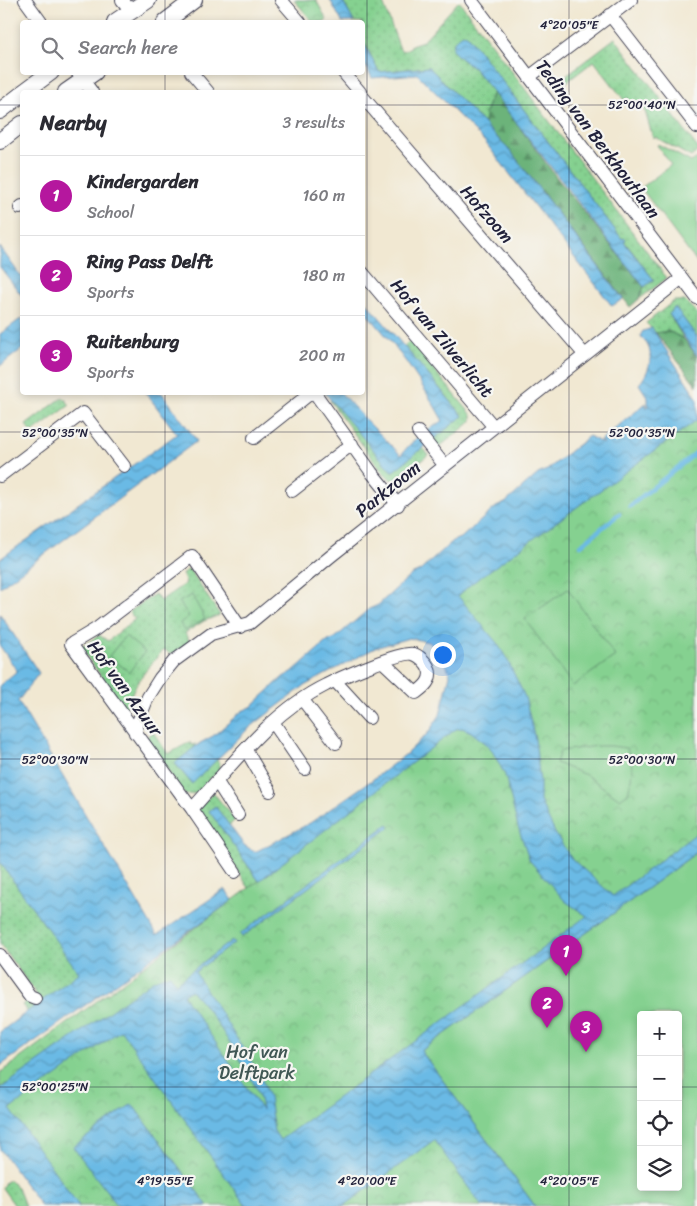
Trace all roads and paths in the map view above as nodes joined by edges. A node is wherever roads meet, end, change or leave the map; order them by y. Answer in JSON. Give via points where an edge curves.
{"nodes":[{"id":1,"x":25,"y":0,"type":"edge"},
{"id":2,"x":148,"y":0,"type":"edge"},
{"id":3,"x":194,"y":0,"type":"edge"},
{"id":4,"x":281,"y":0,"type":"edge"},
{"id":5,"x":471,"y":0,"type":"edge"},
{"id":6,"x":631,"y":0,"type":"edge"},
{"id":7,"x":127,"y":5,"type":"edge"},
{"id":8,"x":610,"y":15,"type":"junction"},
{"id":9,"x":40,"y":20,"type":"edge"},
{"id":10,"x":116,"y":20,"type":"edge"},
{"id":11,"x":168,"y":20,"type":"edge"},
{"id":12,"x":298,"y":20,"type":"edge"},
{"id":13,"x":46,"y":75,"type":"edge"},
{"id":14,"x":194,"y":75,"type":"edge"},
{"id":15,"x":346,"y":75,"type":"edge"},
{"id":16,"x":529,"y":77,"type":"junction"},
{"id":17,"x":87,"y":80,"type":"edge"},
{"id":18,"x":27,"y":90,"type":"edge"},
{"id":19,"x":70,"y":90,"type":"edge"},
{"id":20,"x":206,"y":90,"type":"edge"},
{"id":21,"x":358,"y":90,"type":"edge"},
{"id":22,"x":20,"y":95,"type":"edge"},
{"id":23,"x":365,"y":99,"type":"edge"},
{"id":24,"x":0,"y":111,"type":"edge"},
{"id":25,"x":20,"y":126,"type":"edge"},
{"id":26,"x":697,"y":127,"type":"edge"},
{"id":27,"x":0,"y":141,"type":"edge"},
{"id":28,"x":365,"y":276,"type":"edge"},
{"id":29,"x":682,"y":278,"type":"junction"},
{"id":30,"x":697,"y":298,"type":"edge"},
{"id":31,"x":584,"y":354,"type":"junction"},
{"id":32,"x":309,"y":395,"type":"edge"},
{"id":33,"x":315,"y":395,"type":"edge"},
{"id":34,"x":494,"y":427,"type":"junction"},
{"id":35,"x":418,"y":432,"type":"dead end"},
{"id":36,"x":254,"y":438,"type":"dead end"},
{"id":37,"x":352,"y":444,"type":"junction"},
{"id":38,"x":124,"y":466,"type":"dead end"},
{"id":39,"x":445,"y":466,"type":"junction"},
{"id":40,"x":0,"y":476,"type":"edge"},
{"id":41,"x":292,"y":491,"type":"dead end"},
{"id":42,"x":398,"y":505,"type":"junction"},
{"id":43,"x":240,"y":627,"type":"junction"},
{"id":44,"x":383,"y":662,"type":"dead end"},
{"id":45,"x":335,"y":681,"type":"junction"},
{"id":46,"x":302,"y":699,"type":"junction"},
{"id":47,"x":369,"y":718,"type":"dead end"},
{"id":48,"x":273,"y":722,"type":"junction"},
{"id":49,"x":135,"y":733,"type":"junction"},
{"id":50,"x":336,"y":743,"type":"dead end"},
{"id":51,"x":246,"y":750,"type":"junction"},
{"id":52,"x":305,"y":769,"type":"dead end"},
{"id":53,"x":217,"y":782,"type":"junction"},
{"id":54,"x":270,"y":790,"type":"dead end"},
{"id":55,"x":192,"y":809,"type":"junction"},
{"id":56,"x":238,"y":815,"type":"dead end"},
{"id":57,"x":235,"y":872,"type":"dead end"},
{"id":58,"x":0,"y":955,"type":"edge"},
{"id":59,"x":35,"y":998,"type":"dead end"}],
"edges":[{"from":1,"to":9,"type":"street"},
{"from":2,"to":7,"type":"street"},
{"from":3,"to":11,"type":"street"},
{"from":4,"to":12,"type":"street"},
{"from":5,"to":16,"type":"street","name":"Teding van Berkhoutlaan"},
{"from":6,"to":8,"type":"street"},
{"from":7,"to":10,"type":"street"},
{"from":8,"to":16,"type":"street"},
{"from":8,"to":26,"type":"street"},
{"from":13,"to":18,"type":"street"},
{"from":14,"to":20,"type":"street"},
{"from":15,"to":21,"type":"street"},
{"from":16,"to":29,"type":"street","name":"Teding van Berkhoutlaan"},
{"from":17,"to":19,"type":"street"},
{"from":22,"to":24,"type":"street"},
{"from":23,"to":31,"type":"street","name":"Hofzoom"},
{"from":25,"to":27,"type":"street"},
{"from":28,"to":34,"type":"street","name":"Hof van Zilverlicht"},
{"from":29,"to":30,"type":"street","name":"Teding van Berkhoutlaan"},
{"from":29,"to":31,"type":"street","name":"Parkzoom"},
{"from":31,"to":34,"type":"street","name":"Parkzoom"},
{"from":32,"to":36,"type":"street"},
{"from":33,"to":37,"type":"street"},
{"from":34,"to":39,"type":"street","name":"Parkzoom"},
{"from":35,"to":39,"type":"street"},
{"from":37,"to":41,"type":"street"},
{"from":37,"to":42,"type":"street"},
{"from":38,"to":40,"type":"street","via":[[83,413]]},
{"from":39,"to":42,"type":"street","name":"Parkzoom"},
{"from":42,"to":43,"type":"street","name":"Parkzoom","via":[[250,623]]},
{"from":43,"to":49,"type":"street","name":"Parkzoom","via":[[211,634],[174,661],[148,697]]},
{"from":43,"to":49,"type":"street","name":"Hof van Azuur","via":[[192,556],[96,629],[71,644]]},
{"from":44,"to":45,"type":"street"},
{"from":45,"to":46,"type":"street"},
{"from":45,"to":47,"type":"street"},
{"from":46,"to":48,"type":"street"},
{"from":46,"to":50,"type":"street"},
{"from":48,"to":51,"type":"street"},
{"from":48,"to":52,"type":"street"},
{"from":49,"to":55,"type":"street","name":"Hof van Azuur"},
{"from":51,"to":53,"type":"street"},
{"from":51,"to":54,"type":"street"},
{"from":53,"to":55,"type":"street"},
{"from":53,"to":56,"type":"street"},
{"from":55,"to":57,"type":"street","name":"Hof van Azuur"},
{"from":58,"to":59,"type":"street","via":[[30,996]]}]}
